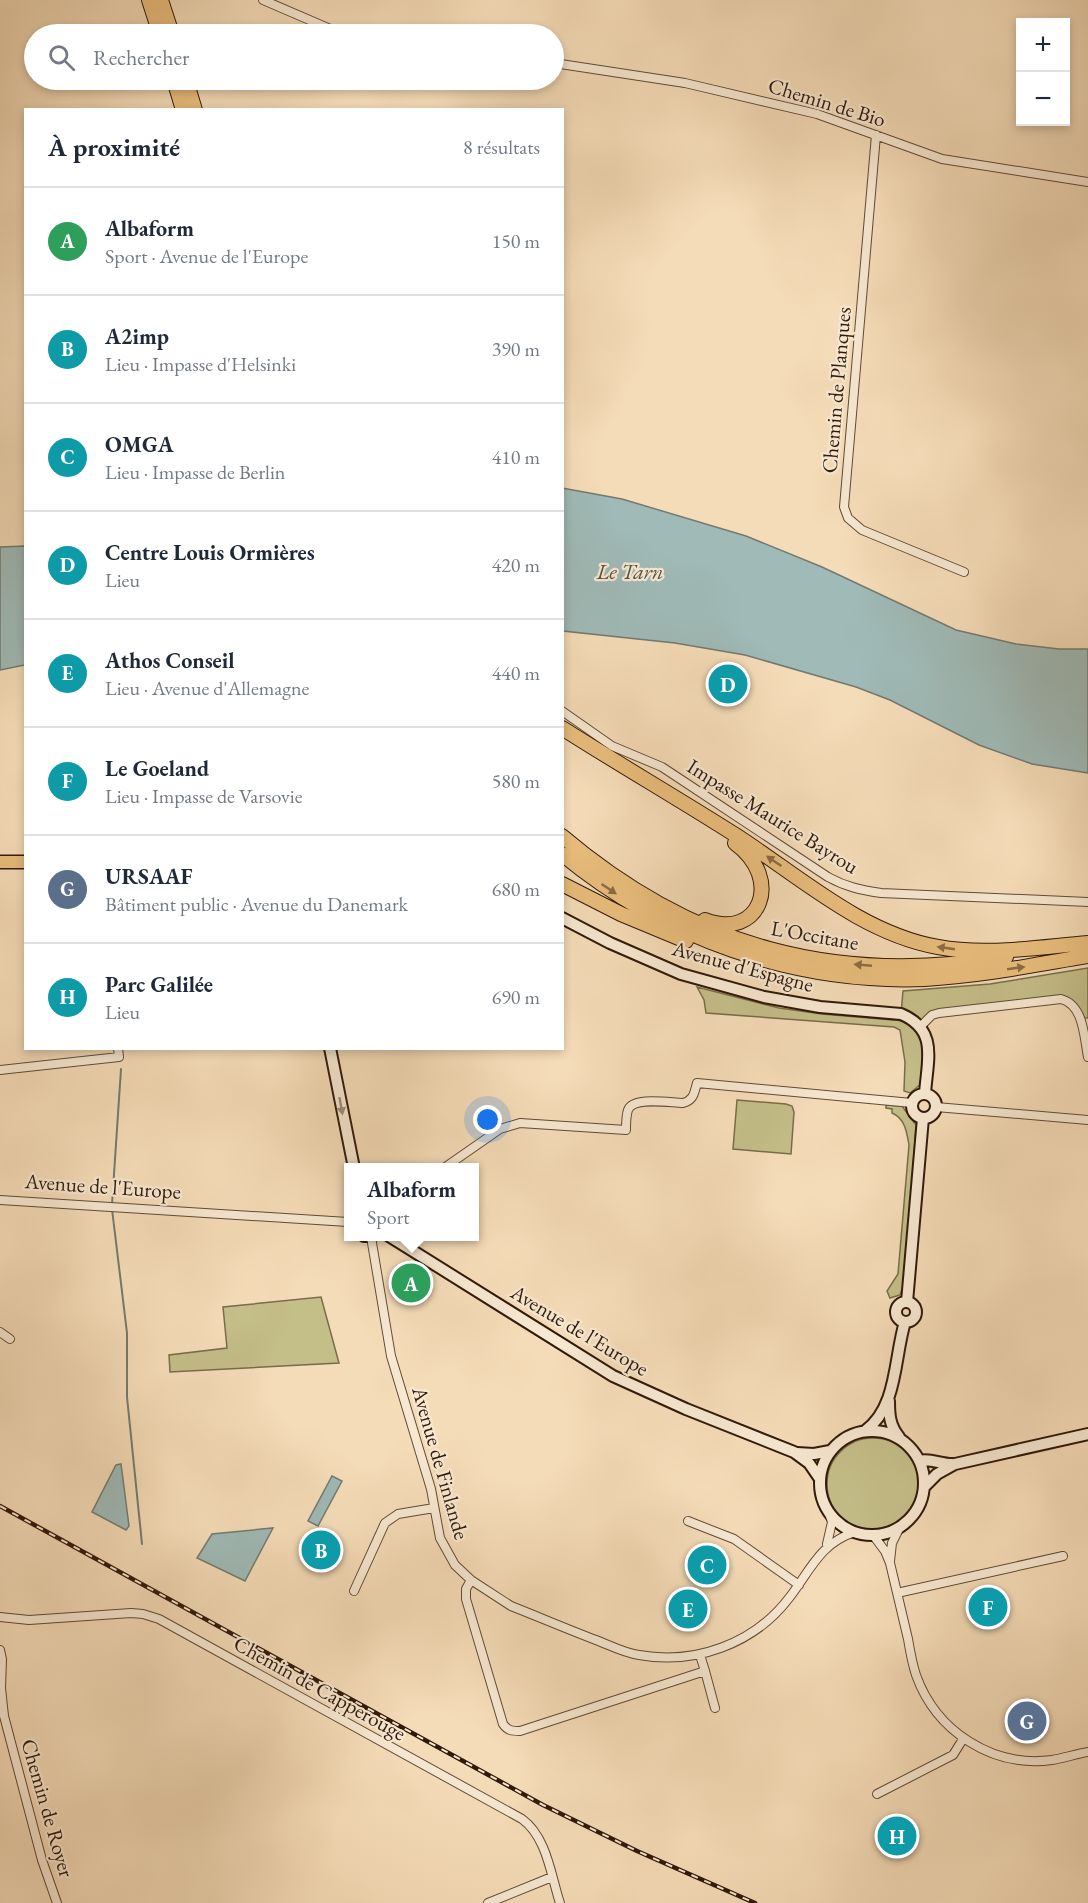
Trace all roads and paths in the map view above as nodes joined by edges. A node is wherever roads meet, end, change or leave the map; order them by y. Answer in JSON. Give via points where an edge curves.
{"nodes":[{"id":1,"x":149,"y":0,"type":"edge"},
{"id":2,"x":161,"y":0,"type":"edge"},
{"id":3,"x":263,"y":0,"type":"edge"},
{"id":4,"x":157,"y":24,"type":"edge"},
{"id":5,"x":169,"y":24,"type":"edge"},
{"id":6,"x":319,"y":24,"type":"edge"},
{"id":7,"x":564,"y":65,"type":"edge"},
{"id":8,"x":177,"y":90,"type":"edge"},
{"id":9,"x":189,"y":90,"type":"edge"},
{"id":10,"x":182,"y":108,"type":"edge"},
{"id":11,"x":194,"y":108,"type":"edge"},
{"id":12,"x":876,"y":135,"type":"junction"},
{"id":13,"x":1088,"y":183,"type":"edge"},
{"id":14,"x":964,"y":572,"type":"dead end"},
{"id":15,"x":564,"y":712,"type":"edge"},
{"id":16,"x":564,"y":729,"type":"edge"},
{"id":17,"x":564,"y":737,"type":"edge"},
{"id":18,"x":564,"y":838,"type":"edge"},
{"id":19,"x":564,"y":856,"type":"edge"},
{"id":20,"x":0,"y":862,"type":"edge"},
{"id":21,"x":24,"y":862,"type":"edge"},
{"id":22,"x":604,"y":870,"type":"junction"},
{"id":23,"x":564,"y":885,"type":"edge"},
{"id":24,"x":1088,"y":902,"type":"edge"},
{"id":25,"x":564,"y":919,"type":"edge"},
{"id":26,"x":1088,"y":943,"type":"edge"},
{"id":27,"x":1085,"y":957,"type":"edge"},
{"id":28,"x":772,"y":963,"type":"junction"},
{"id":29,"x":921,"y":1026,"type":"junction"},
{"id":30,"x":118,"y":1050,"type":"edge"},
{"id":31,"x":330,"y":1050,"type":"edge"},
{"id":32,"x":1088,"y":1057,"type":"edge"},
{"id":33,"x":0,"y":1070,"type":"edge"},
{"id":34,"x":925,"y":1094,"type":"junction"},
{"id":35,"x":912,"y":1103,"type":"junction"},
{"id":36,"x":936,"y":1107,"type":"junction"},
{"id":37,"x":923,"y":1118,"type":"junction"},
{"id":38,"x":1088,"y":1120,"type":"edge"},
{"id":39,"x":353,"y":1163,"type":"edge"},
{"id":40,"x":450,"y":1163,"type":"edge"},
{"id":41,"x":0,"y":1200,"type":"edge"},
{"id":42,"x":344,"y":1222,"type":"edge"},
{"id":43,"x":372,"y":1241,"type":"edge"},
{"id":44,"x":397,"y":1241,"type":"edge"},
{"id":45,"x":0,"y":1332,"type":"edge"},
{"id":46,"x":10,"y":1338,"type":"dead end"},
{"id":47,"x":888,"y":1398,"type":"junction"},
{"id":48,"x":865,"y":1431,"type":"junction"},
{"id":49,"x":1088,"y":1434,"type":"edge"},
{"id":50,"x":900,"y":1438,"type":"junction"},
{"id":51,"x":830,"y":1451,"type":"junction"},
{"id":52,"x":794,"y":1452,"type":"junction"},
{"id":53,"x":920,"y":1461,"type":"junction"},
{"id":54,"x":955,"y":1464,"type":"junction"},
{"id":55,"x":820,"y":1479,"type":"junction"},
{"id":56,"x":924,"y":1487,"type":"junction"},
{"id":57,"x":434,"y":1508,"type":"junction"},
{"id":58,"x":828,"y":1511,"type":"junction"},
{"id":59,"x":688,"y":1521,"type":"dead end"},
{"id":60,"x":900,"y":1527,"type":"junction"},
{"id":61,"x":855,"y":1532,"type":"junction"},
{"id":62,"x":873,"y":1535,"type":"junction"},
{"id":63,"x":825,"y":1548,"type":"junction"},
{"id":64,"x":1063,"y":1556,"type":"dead end"},
{"id":65,"x":890,"y":1563,"type":"junction"},
{"id":66,"x":471,"y":1580,"type":"junction"},
{"id":67,"x":799,"y":1585,"type":"junction"},
{"id":68,"x":354,"y":1591,"type":"dead end"},
{"id":69,"x":897,"y":1593,"type":"junction"},
{"id":70,"x":0,"y":1617,"type":"edge"},
{"id":71,"x":0,"y":1650,"type":"edge"},
{"id":72,"x":700,"y":1654,"type":"junction"},
{"id":73,"x":705,"y":1671,"type":"junction"},
{"id":74,"x":716,"y":1708,"type":"dead end"},
{"id":75,"x":963,"y":1738,"type":"junction"},
{"id":76,"x":1088,"y":1752,"type":"edge"},
{"id":77,"x":877,"y":1794,"type":"dead end"},
{"id":78,"x":552,"y":1877,"type":"junction"},
{"id":79,"x":57,"y":1903,"type":"edge"},
{"id":80,"x":488,"y":1903,"type":"edge"},
{"id":81,"x":560,"y":1903,"type":"edge"}],
"edges":[{"from":1,"to":4,"type":"highway"},
{"from":2,"to":5,"type":"highway"},
{"from":3,"to":6,"type":"street"},
{"from":7,"to":12,"type":"street","name":"Chemin de Bio","via":[[685,83],[817,114]]},
{"from":8,"to":10,"type":"highway"},
{"from":9,"to":11,"type":"highway"},
{"from":12,"to":13,"type":"street","name":"Chemin de Bio","via":[[942,159]]},
{"from":12,"to":14,"type":"street","name":"Chemin de Planques","via":[[844,507],[848,518],[861,530]]},
{"from":15,"to":24,"type":"street","name":"Impasse Maurice Bayrou","via":[[612,746],[662,767],[842,885],[881,893]]},
{"from":26,"to":16,"type":"highway","one_way":true,"via":[[968,950],[937,947],[898,936],[863,920]]},
{"from":17,"to":22,"type":"highway","via":[[742,849],[760,873],[762,897],[749,916],[739,922],[720,924],[702,919]]},
{"from":18,"to":22,"type":"highway","name":"L'Occitane"},
{"from":19,"to":28,"type":"highway","name":"L'Occitane","one_way":true,"via":[[650,915],[729,950]]},
{"from":20,"to":21,"type":"main road"},
{"from":26,"to":22,"type":"highway","name":"L'Occitane","one_way":true,"via":[[992,960],[913,967],[816,960],[724,935],[663,907]]},
{"from":23,"to":28,"type":"highway","via":[[720,954]]},
{"from":25,"to":29,"type":"street","name":"Avenue d'Espagne","via":[[681,974],[764,997],[820,1007],[901,1014]]},
{"from":28,"to":27,"type":"highway","name":"L'Occitane","one_way":true,"via":[[866,978],[923,979]]},
{"from":29,"to":32,"type":"street","via":[[939,1013],[1061,999],[1076,1008]]},
{"from":29,"to":34,"type":"street","via":[[927,1037]]},
{"from":30,"to":33,"type":"street","via":[[118,1057]]},
{"from":31,"to":39,"type":"street","one_way":true},
{"from":34,"to":35,"type":"street"},
{"from":34,"to":36,"type":"street"},
{"from":35,"to":37,"type":"street","via":[[914,1113]]},
{"from":35,"to":40,"type":"street","via":[[696,1083],[690,1101],[633,1104],[628,1110],[626,1130],[520,1123],[500,1129]]},
{"from":36,"to":37,"type":"street"},
{"from":36,"to":38,"type":"street"},
{"from":37,"to":47,"type":"street","via":[[907,1302],[896,1311],[905,1322]]},
{"from":41,"to":42,"type":"street","name":"Avenue de l'Europe"},
{"from":43,"to":57,"type":"street","name":"Avenue de Finlande","via":[[391,1356]]},
{"from":44,"to":52,"type":"street","name":"Avenue de l'Europe","via":[[613,1376]]},
{"from":45,"to":46,"type":"street"},
{"from":47,"to":48,"type":"street","via":[[879,1419]]},
{"from":47,"to":50,"type":"street","via":[[890,1421]]},
{"from":48,"to":50,"type":"street"},
{"from":48,"to":51,"type":"street","via":[[846,1437]]},
{"from":49,"to":54,"type":"street"},
{"from":50,"to":53,"type":"street"},
{"from":51,"to":52,"type":"street","name":"Avenue de l'Europe"},
{"from":51,"to":55,"type":"street"},
{"from":52,"to":55,"type":"street","name":"Avenue de l'Europe","via":[[809,1463]]},
{"from":53,"to":54,"type":"street"},
{"from":53,"to":56,"type":"street"},
{"from":54,"to":56,"type":"street"},
{"from":55,"to":58,"type":"street"},
{"from":56,"to":60,"type":"street","via":[[912,1517]]},
{"from":57,"to":66,"type":"street","name":"Avenue de Finlande","via":[[440,1539],[455,1565]]},
{"from":57,"to":68,"type":"street","via":[[398,1514],[385,1523]]},
{"from":58,"to":61,"type":"street"},
{"from":58,"to":63,"type":"street","via":[[832,1531]]},
{"from":59,"to":67,"type":"street","via":[[734,1539]]},
{"from":60,"to":62,"type":"street"},
{"from":60,"to":65,"type":"street","via":[[892,1543]]},
{"from":61,"to":62,"type":"street"},
{"from":61,"to":63,"type":"street"},
{"from":62,"to":65,"type":"street"},
{"from":63,"to":67,"type":"street","name":"Avenue de Finlande"},
{"from":64,"to":69,"type":"street"},
{"from":65,"to":69,"type":"street"},
{"from":66,"to":72,"type":"street","name":"Avenue de Finlande","via":[[510,1606],[637,1655],[680,1658]]},
{"from":66,"to":73,"type":"street","via":[[466,1599],[506,1729],[520,1731]]},
{"from":67,"to":72,"type":"street","name":"Avenue de Finlande","via":[[753,1633]]},
{"from":69,"to":75,"type":"street","via":[[915,1673],[926,1699]]},
{"from":70,"to":78,"type":"street","name":"Chemin de Capperouge","via":[[29,1620],[131,1613],[159,1619],[522,1819],[536,1834]]},
{"from":71,"to":79,"type":"street","name":"Chemin de Royer","via":[[4,1716]]},
{"from":72,"to":73,"type":"street"},
{"from":73,"to":74,"type":"street"},
{"from":75,"to":76,"type":"street","via":[[1002,1757],[1052,1760]]},
{"from":75,"to":77,"type":"street","via":[[952,1755]]},
{"from":78,"to":80,"type":"street"},
{"from":78,"to":81,"type":"street","name":"Chemin de Capperouge"}]}
